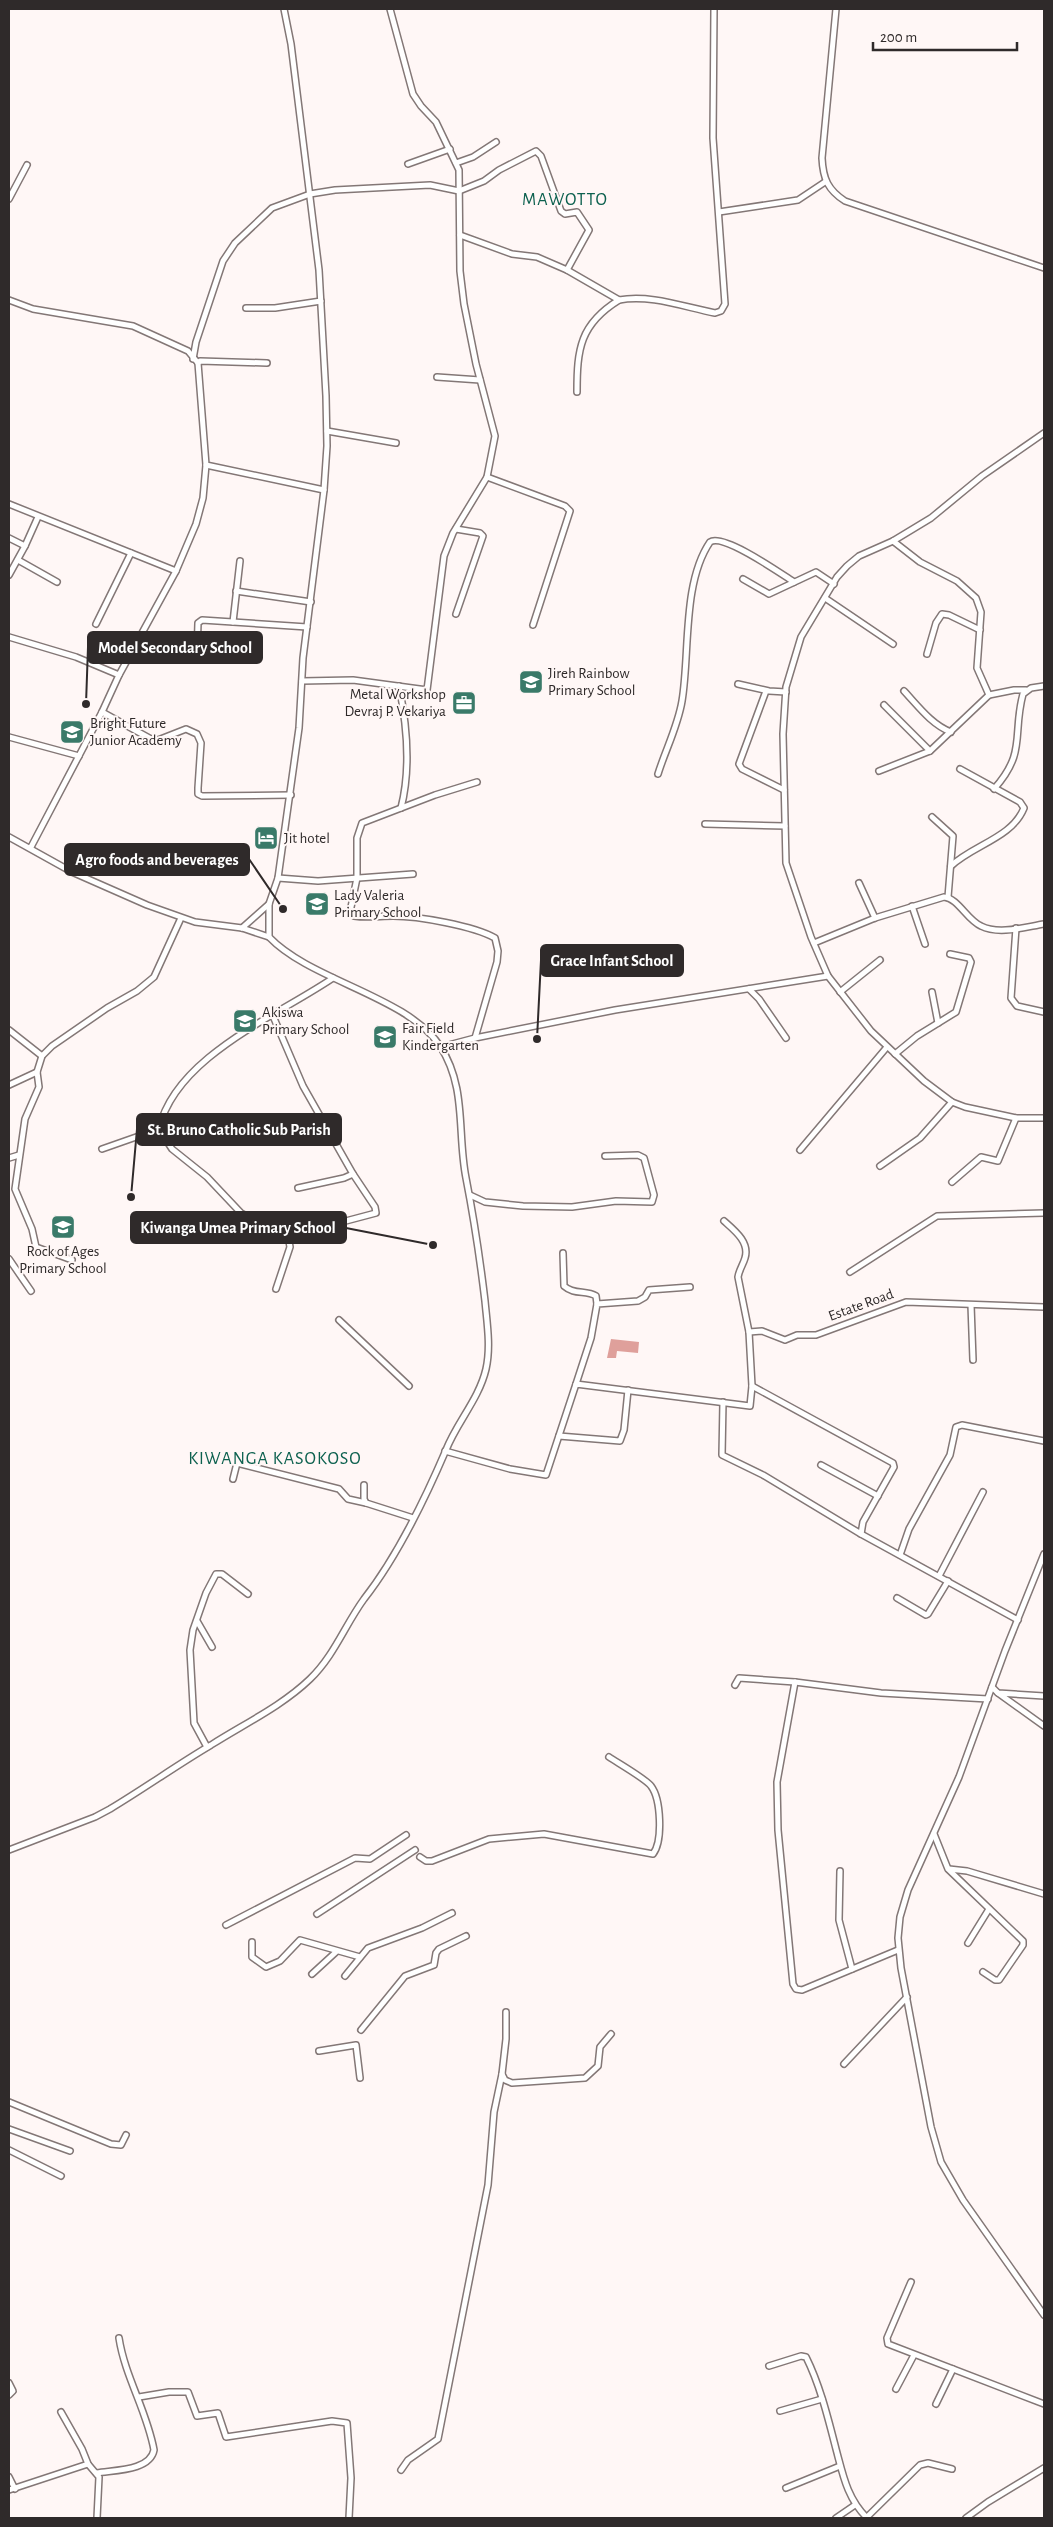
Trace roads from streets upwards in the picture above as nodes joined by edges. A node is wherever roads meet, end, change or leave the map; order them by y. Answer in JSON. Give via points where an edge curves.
{"nodes":[{"id":1,"x":284,"y":9,"type":"edge"},
{"id":2,"x":390,"y":9,"type":"edge"},
{"id":3,"x":714,"y":9,"type":"edge"},
{"id":4,"x":836,"y":9,"type":"edge"},
{"id":5,"x":496,"y":142,"type":"dead end"},
{"id":6,"x":450,"y":149,"type":"junction"},
{"id":7,"x":456,"y":163,"type":"junction"},
{"id":8,"x":408,"y":164,"type":"dead end"},
{"id":9,"x":28,"y":165,"type":"dead end"},
{"id":10,"x":825,"y":182,"type":"junction"},
{"id":11,"x":460,"y":191,"type":"junction"},
{"id":12,"x":310,"y":194,"type":"junction"},
{"id":13,"x":9,"y":199,"type":"edge"},
{"id":14,"x":719,"y":212,"type":"junction"},
{"id":15,"x":460,"y":235,"type":"junction"},
{"id":16,"x":1044,"y":268,"type":"edge"},
{"id":17,"x":567,"y":270,"type":"junction"},
{"id":18,"x":9,"y":300,"type":"edge"},
{"id":19,"x":619,"y":300,"type":"junction"},
{"id":20,"x":321,"y":301,"type":"junction"},
{"id":21,"x":246,"y":308,"type":"dead end"},
{"id":22,"x":195,"y":361,"type":"junction"},
{"id":23,"x":267,"y":363,"type":"dead end"},
{"id":24,"x":437,"y":377,"type":"dead end"},
{"id":25,"x":480,"y":380,"type":"junction"},
{"id":26,"x":577,"y":392,"type":"dead end"},
{"id":27,"x":327,"y":431,"type":"junction"},
{"id":28,"x":1044,"y":432,"type":"edge"},
{"id":29,"x":396,"y":443,"type":"dead end"},
{"id":30,"x":206,"y":465,"type":"junction"},
{"id":31,"x":488,"y":477,"type":"junction"},
{"id":32,"x":324,"y":490,"type":"junction"},
{"id":33,"x":9,"y":504,"type":"edge"},
{"id":34,"x":38,"y":517,"type":"junction"},
{"id":35,"x":456,"y":529,"type":"junction"},
{"id":36,"x":9,"y":538,"type":"edge"},
{"id":37,"x":892,"y":541,"type":"junction"},
{"id":38,"x":25,"y":546,"type":"junction"},
{"id":39,"x":131,"y":553,"type":"junction"},
{"id":40,"x":18,"y":560,"type":"junction"},
{"id":41,"x":240,"y":561,"type":"dead end"},
{"id":42,"x":176,"y":571,"type":"junction"},
{"id":43,"x":9,"y":575,"type":"edge"},
{"id":44,"x":743,"y":579,"type":"dead end"},
{"id":45,"x":57,"y":582,"type":"dead end"},
{"id":46,"x":794,"y":582,"type":"junction"},
{"id":47,"x":834,"y":584,"type":"junction"},
{"id":48,"x":236,"y":591,"type":"junction"},
{"id":49,"x":825,"y":598,"type":"junction"},
{"id":50,"x":310,"y":602,"type":"junction"},
{"id":51,"x":456,"y":614,"type":"dead end"},
{"id":52,"x":233,"y":622,"type":"junction"},
{"id":53,"x":96,"y":624,"type":"dead end"},
{"id":54,"x":533,"y":625,"type":"dead end"},
{"id":55,"x":307,"y":627,"type":"junction"},
{"id":56,"x":980,"y":630,"type":"junction"},
{"id":57,"x":9,"y":637,"type":"edge"},
{"id":58,"x":893,"y":644,"type":"dead end"},
{"id":59,"x":197,"y":654,"type":"dead end"},
{"id":60,"x":927,"y":654,"type":"dead end"},
{"id":61,"x":119,"y":675,"type":"junction"},
{"id":62,"x":302,"y":682,"type":"junction"},
{"id":63,"x":738,"y":684,"type":"dead end"},
{"id":64,"x":399,"y":686,"type":"junction"},
{"id":65,"x":1044,"y":686,"type":"edge"},
{"id":66,"x":904,"y":690,"type":"dead end"},
{"id":67,"x":1026,"y":690,"type":"junction"},
{"id":68,"x":766,"y":691,"type":"junction"},
{"id":69,"x":786,"y":692,"type":"junction"},
{"id":70,"x":989,"y":695,"type":"junction"},
{"id":71,"x":884,"y":705,"type":"dead end"},
{"id":72,"x":102,"y":712,"type":"junction"},
{"id":73,"x":952,"y":732,"type":"junction"},
{"id":74,"x":9,"y":737,"type":"edge"},
{"id":75,"x":930,"y":751,"type":"junction"},
{"id":76,"x":79,"y":756,"type":"junction"},
{"id":77,"x":960,"y":769,"type":"dead end"},
{"id":78,"x":879,"y":771,"type":"dead end"},
{"id":79,"x":658,"y":774,"type":"dead end"},
{"id":80,"x":477,"y":782,"type":"dead end"},
{"id":81,"x":994,"y":788,"type":"junction"},
{"id":82,"x":784,"y":790,"type":"junction"},
{"id":83,"x":291,"y":795,"type":"junction"},
{"id":84,"x":401,"y":808,"type":"junction"},
{"id":85,"x":932,"y":817,"type":"dead end"},
{"id":86,"x":705,"y":824,"type":"dead end"},
{"id":87,"x":785,"y":826,"type":"junction"},
{"id":88,"x":9,"y":837,"type":"edge"},
{"id":89,"x":31,"y":847,"type":"junction"},
{"id":90,"x":952,"y":866,"type":"junction"},
{"id":91,"x":413,"y":874,"type":"dead end"},
{"id":92,"x":278,"y":878,"type":"junction"},
{"id":93,"x":357,"y":878,"type":"junction"},
{"id":94,"x":859,"y":883,"type":"dead end"},
{"id":95,"x":948,"y":897,"type":"junction"},
{"id":96,"x":269,"y":904,"type":"junction"},
{"id":97,"x":912,"y":906,"type":"junction"},
{"id":98,"x":181,"y":918,"type":"junction"},
{"id":99,"x":875,"y":918,"type":"junction"},
{"id":100,"x":1044,"y":924,"type":"edge"},
{"id":101,"x":242,"y":928,"type":"junction"},
{"id":102,"x":1016,"y":928,"type":"junction"},
{"id":103,"x":269,"y":937,"type":"junction"},
{"id":104,"x":814,"y":943,"type":"junction"},
{"id":105,"x":925,"y":944,"type":"dead end"},
{"id":106,"x":950,"y":954,"type":"dead end"},
{"id":107,"x":880,"y":960,"type":"dead end"},
{"id":108,"x":828,"y":976,"type":"junction"},
{"id":109,"x":333,"y":978,"type":"junction"},
{"id":110,"x":749,"y":989,"type":"junction"},
{"id":111,"x":840,"y":992,"type":"junction"},
{"id":112,"x":932,"y":992,"type":"dead end"},
{"id":113,"x":1044,"y":1012,"type":"edge"},
{"id":114,"x":273,"y":1016,"type":"junction"},
{"id":115,"x":938,"y":1023,"type":"junction"},
{"id":116,"x":9,"y":1030,"type":"edge"},
{"id":117,"x":474,"y":1038,"type":"junction"},
{"id":118,"x":786,"y":1038,"type":"dead end"},
{"id":119,"x":441,"y":1047,"type":"junction"},
{"id":120,"x":887,"y":1047,"type":"junction"},
{"id":121,"x":895,"y":1054,"type":"junction"},
{"id":122,"x":42,"y":1056,"type":"junction"},
{"id":123,"x":37,"y":1072,"type":"junction"},
{"id":124,"x":9,"y":1085,"type":"edge"},
{"id":125,"x":952,"y":1102,"type":"junction"},
{"id":126,"x":1016,"y":1118,"type":"junction"},
{"id":127,"x":1044,"y":1118,"type":"edge"},
{"id":128,"x":159,"y":1129,"type":"junction"},
{"id":129,"x":102,"y":1149,"type":"dead end"},
{"id":130,"x":800,"y":1150,"type":"dead end"},
{"id":131,"x":19,"y":1155,"type":"junction"},
{"id":132,"x":605,"y":1156,"type":"dead end"},
{"id":133,"x":9,"y":1158,"type":"edge"},
{"id":134,"x":880,"y":1166,"type":"dead end"},
{"id":135,"x":353,"y":1174,"type":"junction"},
{"id":136,"x":952,"y":1182,"type":"dead end"},
{"id":137,"x":298,"y":1188,"type":"dead end"},
{"id":138,"x":470,"y":1195,"type":"junction"},
{"id":139,"x":1044,"y":1213,"type":"edge"},
{"id":140,"x":724,"y":1221,"type":"dead end"},
{"id":141,"x":287,"y":1239,"type":"junction"},
{"id":142,"x":563,"y":1254,"type":"dead end"},
{"id":143,"x":9,"y":1259,"type":"edge"},
{"id":144,"x":72,"y":1260,"type":"dead end"},
{"id":145,"x":850,"y":1272,"type":"dead end"},
{"id":146,"x":690,"y":1287,"type":"dead end"},
{"id":147,"x":276,"y":1289,"type":"dead end"},
{"id":148,"x":31,"y":1291,"type":"dead end"},
{"id":149,"x":597,"y":1304,"type":"junction"},
{"id":150,"x":971,"y":1305,"type":"junction"},
{"id":151,"x":1044,"y":1307,"type":"edge"},
{"id":152,"x":339,"y":1320,"type":"dead end"},
{"id":153,"x":749,"y":1332,"type":"junction"},
{"id":154,"x":972,"y":1360,"type":"dead end"},
{"id":155,"x":576,"y":1384,"type":"junction"},
{"id":156,"x":409,"y":1386,"type":"dead end"},
{"id":157,"x":752,"y":1386,"type":"junction"},
{"id":158,"x":628,"y":1390,"type":"junction"},
{"id":159,"x":723,"y":1402,"type":"junction"},
{"id":160,"x":559,"y":1436,"type":"junction"},
{"id":161,"x":1044,"y":1441,"type":"edge"},
{"id":162,"x":445,"y":1451,"type":"junction"},
{"id":163,"x":821,"y":1465,"type":"dead end"},
{"id":164,"x":234,"y":1479,"type":"dead end"},
{"id":165,"x":364,"y":1485,"type":"dead end"},
{"id":166,"x":983,"y":1492,"type":"dead end"},
{"id":167,"x":878,"y":1496,"type":"junction"},
{"id":168,"x":366,"y":1503,"type":"junction"},
{"id":169,"x":413,"y":1518,"type":"junction"},
{"id":170,"x":861,"y":1534,"type":"junction"},
{"id":171,"x":1044,"y":1554,"type":"edge"},
{"id":172,"x":900,"y":1555,"type":"junction"},
{"id":173,"x":1038,"y":1571,"type":"junction"},
{"id":174,"x":1044,"y":1574,"type":"edge"},
{"id":175,"x":939,"y":1576,"type":"junction"},
{"id":176,"x":948,"y":1581,"type":"junction"},
{"id":177,"x":248,"y":1594,"type":"dead end"},
{"id":178,"x":897,"y":1598,"type":"dead end"},
{"id":179,"x":1018,"y":1620,"type":"junction"},
{"id":180,"x":197,"y":1621,"type":"junction"},
{"id":181,"x":212,"y":1647,"type":"dead end"},
{"id":182,"x":795,"y":1682,"type":"junction"},
{"id":183,"x":735,"y":1685,"type":"dead end"},
{"id":184,"x":992,"y":1687,"type":"junction"},
{"id":185,"x":998,"y":1693,"type":"junction"},
{"id":186,"x":1044,"y":1696,"type":"edge"},
{"id":187,"x":988,"y":1699,"type":"junction"},
{"id":188,"x":1044,"y":1726,"type":"edge"},
{"id":189,"x":207,"y":1747,"type":"junction"},
{"id":190,"x":609,"y":1757,"type":"dead end"},
{"id":191,"x":934,"y":1834,"type":"junction"},
{"id":192,"x":406,"y":1835,"type":"dead end"},
{"id":193,"x":9,"y":1850,"type":"edge"},
{"id":194,"x":415,"y":1850,"type":"dead end"},
{"id":195,"x":420,"y":1857,"type":"dead end"},
{"id":196,"x":948,"y":1869,"type":"junction"},
{"id":197,"x":840,"y":1871,"type":"dead end"},
{"id":198,"x":1044,"y":1894,"type":"edge"},
{"id":199,"x":989,"y":1909,"type":"junction"},
{"id":200,"x":452,"y":1913,"type":"dead end"},
{"id":201,"x":318,"y":1914,"type":"dead end"},
{"id":202,"x":226,"y":1925,"type":"dead end"},
{"id":203,"x":466,"y":1936,"type":"dead end"},
{"id":204,"x":252,"y":1942,"type":"dead end"},
{"id":205,"x":968,"y":1943,"type":"dead end"},
{"id":206,"x":898,"y":1950,"type":"junction"},
{"id":207,"x":336,"y":1952,"type":"junction"},
{"id":208,"x":360,"y":1957,"type":"junction"},
{"id":209,"x":852,"y":1970,"type":"junction"},
{"id":210,"x":983,"y":1972,"type":"dead end"},
{"id":211,"x":312,"y":1974,"type":"dead end"},
{"id":212,"x":345,"y":1976,"type":"dead end"},
{"id":213,"x":907,"y":1997,"type":"junction"},
{"id":214,"x":506,"y":2012,"type":"dead end"},
{"id":215,"x":361,"y":2030,"type":"dead end"},
{"id":216,"x":611,"y":2034,"type":"dead end"},
{"id":217,"x":319,"y":2051,"type":"dead end"},
{"id":218,"x":844,"y":2064,"type":"dead end"},
{"id":219,"x":502,"y":2074,"type":"junction"},
{"id":220,"x":360,"y":2078,"type":"dead end"},
{"id":221,"x":9,"y":2102,"type":"edge"},
{"id":222,"x":9,"y":2128,"type":"edge"},
{"id":223,"x":126,"y":2135,"type":"dead end"},
{"id":224,"x":9,"y":2150,"type":"edge"},
{"id":225,"x":70,"y":2151,"type":"dead end"},
{"id":226,"x":61,"y":2176,"type":"dead end"},
{"id":227,"x":911,"y":2282,"type":"dead end"},
{"id":228,"x":1044,"y":2315,"type":"edge"},
{"id":229,"x":119,"y":2338,"type":"dead end"},
{"id":230,"x":914,"y":2355,"type":"junction"},
{"id":231,"x":770,"y":2366,"type":"dead end"},
{"id":232,"x":953,"y":2369,"type":"junction"},
{"id":233,"x":9,"y":2383,"type":"edge"},
{"id":234,"x":896,"y":2389,"type":"dead end"},
{"id":235,"x":9,"y":2395,"type":"edge"},
{"id":236,"x":139,"y":2398,"type":"junction"},
{"id":237,"x":822,"y":2399,"type":"junction"},
{"id":238,"x":936,"y":2404,"type":"dead end"},
{"id":239,"x":1044,"y":2404,"type":"edge"},
{"id":240,"x":780,"y":2411,"type":"dead end"},
{"id":241,"x":61,"y":2412,"type":"dead end"},
{"id":242,"x":88,"y":2464,"type":"junction"},
{"id":243,"x":840,"y":2466,"type":"junction"},
{"id":244,"x":1044,"y":2468,"type":"edge"},
{"id":245,"x":401,"y":2470,"type":"dead end"},
{"id":246,"x":952,"y":2470,"type":"dead end"},
{"id":247,"x":97,"y":2473,"type":"junction"},
{"id":248,"x":9,"y":2478,"type":"edge"},
{"id":249,"x":786,"y":2488,"type":"dead end"},
{"id":250,"x":12,"y":2490,"type":"edge"},
{"id":251,"x":855,"y":2505,"type":"junction"},
{"id":252,"x":98,"y":2518,"type":"edge"},
{"id":253,"x":349,"y":2518,"type":"edge"},
{"id":254,"x":836,"y":2518,"type":"edge"},
{"id":255,"x":866,"y":2518,"type":"edge"},
{"id":256,"x":966,"y":2518,"type":"edge"}],
"edges":[{"from":1,"to":12,"type":"street"},
{"from":2,"to":6,"type":"street","via":[[413,94],[436,122]]},
{"from":3,"to":14,"type":"street","via":[[713,138]]},
{"from":4,"to":10,"type":"street","via":[[822,158]]},
{"from":5,"to":7,"type":"street","via":[[473,157]]},
{"from":6,"to":7,"type":"street"},
{"from":6,"to":8,"type":"street"},
{"from":7,"to":11,"type":"street"},
{"from":9,"to":13,"type":"street"},
{"from":10,"to":14,"type":"street","via":[[798,200]]},
{"from":10,"to":16,"type":"street","via":[[845,201]]},
{"from":11,"to":12,"type":"street","via":[[430,185]]},
{"from":11,"to":15,"type":"street"},
{"from":11,"to":17,"type":"street","via":[[484,181],[534,150],[540,152],[561,211],[566,214],[577,212],[589,230]]},
{"from":12,"to":20,"type":"street"},
{"from":12,"to":22,"type":"street","via":[[272,208],[228,252],[196,342]]},
{"from":14,"to":19,"type":"street","via":[[725,304],[721,311],[715,313],[632,297]]},
{"from":15,"to":17,"type":"street","via":[[512,254],[536,257]]},
{"from":15,"to":25,"type":"street","via":[[464,304]]},
{"from":17,"to":19,"type":"street"},
{"from":18,"to":22,"type":"street","via":[[33,309],[133,326],[188,351]]},
{"from":19,"to":26,"type":"street","via":[[592,321],[581,341],[577,360]]},
{"from":20,"to":21,"type":"street","via":[[275,308]]},
{"from":20,"to":27,"type":"street"},
{"from":22,"to":23,"type":"street"},
{"from":22,"to":30,"type":"street"},
{"from":24,"to":25,"type":"street"},
{"from":25,"to":31,"type":"street","via":[[495,436]]},
{"from":27,"to":29,"type":"street"},
{"from":27,"to":32,"type":"street"},
{"from":28,"to":37,"type":"street","via":[[982,476],[937,514]]},
{"from":30,"to":32,"type":"street"},
{"from":30,"to":42,"type":"street","via":[[203,498],[196,524]]},
{"from":31,"to":35,"type":"street"},
{"from":31,"to":54,"type":"street","via":[[565,506],[570,511]]},
{"from":32,"to":50,"type":"street"},
{"from":33,"to":34,"type":"street"},
{"from":34,"to":38,"type":"street"},
{"from":34,"to":39,"type":"street"},
{"from":35,"to":51,"type":"street","via":[[483,536]]},
{"from":35,"to":64,"type":"street","via":[[441,571],[427,690]]},
{"from":36,"to":38,"type":"street"},
{"from":37,"to":47,"type":"street","via":[[859,556]]},
{"from":37,"to":56,"type":"street","via":[[920,562],[970,591],[980,606]]},
{"from":38,"to":40,"type":"street"},
{"from":39,"to":42,"type":"street"},
{"from":39,"to":53,"type":"street"},
{"from":40,"to":43,"type":"street"},
{"from":40,"to":45,"type":"street"},
{"from":41,"to":48,"type":"street"},
{"from":42,"to":61,"type":"street"},
{"from":44,"to":46,"type":"street","via":[[769,594]]},
{"from":46,"to":47,"type":"street","via":[[816,572]]},
{"from":46,"to":79,"type":"street","via":[[730,544],[710,542],[700,563],[689,607],[682,702]]},
{"from":47,"to":49,"type":"street"},
{"from":48,"to":50,"type":"street"},
{"from":48,"to":52,"type":"street"},
{"from":49,"to":58,"type":"street"},
{"from":49,"to":69,"type":"street","via":[[801,637]]},
{"from":50,"to":55,"type":"street"},
{"from":52,"to":55,"type":"street"},
{"from":52,"to":59,"type":"street","via":[[200,621]]},
{"from":55,"to":62,"type":"street"},
{"from":56,"to":60,"type":"street","via":[[942,614]]},
{"from":56,"to":70,"type":"street","via":[[977,668]]},
{"from":57,"to":61,"type":"street","via":[[76,657]]},
{"from":61,"to":72,"type":"street"},
{"from":62,"to":64,"type":"street","via":[[353,680]]},
{"from":62,"to":83,"type":"street"},
{"from":63,"to":68,"type":"street"},
{"from":64,"to":84,"type":"street","via":[[406,763]]},
{"from":65,"to":67,"type":"street"},
{"from":66,"to":73,"type":"street","via":[[931,720]]},
{"from":67,"to":70,"type":"street"},
{"from":67,"to":81,"type":"street","via":[[1021,699],[1018,750],[1014,762]]},
{"from":68,"to":69,"type":"street"},
{"from":68,"to":82,"type":"street","via":[[739,764]]},
{"from":69,"to":82,"type":"street"},
{"from":70,"to":73,"type":"street"},
{"from":71,"to":75,"type":"street"},
{"from":72,"to":76,"type":"street"},
{"from":72,"to":83,"type":"street","via":[[152,739],[158,740],[186,729],[197,734],[201,742],[198,794],[202,796]]},
{"from":73,"to":75,"type":"street"},
{"from":74,"to":76,"type":"street"},
{"from":75,"to":78,"type":"street"},
{"from":76,"to":89,"type":"street"},
{"from":77,"to":81,"type":"street"},
{"from":80,"to":84,"type":"street"},
{"from":81,"to":90,"type":"street","via":[[1023,805],[1020,816],[1009,829],[964,855]]},
{"from":82,"to":87,"type":"street"},
{"from":83,"to":92,"type":"street"},
{"from":84,"to":93,"type":"street","via":[[362,823],[357,838]]},
{"from":85,"to":90,"type":"street","via":[[953,836]]},
{"from":86,"to":87,"type":"street"},
{"from":87,"to":104,"type":"street","via":[[786,863]]},
{"from":88,"to":89,"type":"street"},
{"from":89,"to":98,"type":"street","via":[[96,883]]},
{"from":90,"to":95,"type":"street"},
{"from":91,"to":93,"type":"street"},
{"from":92,"to":93,"type":"street","via":[[318,881]]},
{"from":92,"to":96,"type":"street"},
{"from":93,"to":117,"type":"street","via":[[350,912],[354,916],[403,916],[481,931],[495,938],[497,962]]},
{"from":94,"to":99,"type":"street"},
{"from":95,"to":97,"type":"street"},
{"from":95,"to":102,"type":"street","via":[[982,927]]},
{"from":96,"to":101,"type":"street"},
{"from":96,"to":103,"type":"street"},
{"from":97,"to":99,"type":"street"},
{"from":97,"to":105,"type":"street"},
{"from":98,"to":101,"type":"street"},
{"from":98,"to":122,"type":"street","via":[[154,977]]},
{"from":99,"to":104,"type":"street"},
{"from":100,"to":102,"type":"street"},
{"from":101,"to":103,"type":"street"},
{"from":102,"to":113,"type":"street","via":[[1010,998],[1017,1006]]},
{"from":103,"to":109,"type":"street","via":[[281,948]]},
{"from":104,"to":108,"type":"street"},
{"from":106,"to":115,"type":"street","via":[[969,958],[971,962],[956,1012]]},
{"from":107,"to":111,"type":"street"},
{"from":108,"to":110,"type":"street"},
{"from":108,"to":111,"type":"street"},
{"from":109,"to":114,"type":"street"},
{"from":109,"to":119,"type":"street","via":[[415,1021]]},
{"from":110,"to":117,"type":"street","via":[[637,1006]]},
{"from":110,"to":118,"type":"street"},
{"from":111,"to":120,"type":"street","via":[[870,1031]]},
{"from":112,"to":115,"type":"street"},
{"from":114,"to":128,"type":"street","via":[[196,1067],[169,1105]]},
{"from":114,"to":135,"type":"street","via":[[303,1086]]},
{"from":115,"to":121,"type":"street"},
{"from":116,"to":122,"type":"street"},
{"from":117,"to":119,"type":"street"},
{"from":119,"to":138,"type":"street","via":[[457,1084]]},
{"from":120,"to":121,"type":"street"},
{"from":120,"to":130,"type":"street"},
{"from":121,"to":125,"type":"street"},
{"from":122,"to":123,"type":"street"},
{"from":123,"to":124,"type":"street"},
{"from":123,"to":131,"type":"street","via":[[39,1087],[25,1119]]},
{"from":125,"to":126,"type":"street"},
{"from":125,"to":134,"type":"street","via":[[920,1138]]},
{"from":126,"to":127,"type":"street"},
{"from":126,"to":136,"type":"street","via":[[998,1161],[981,1158]]},
{"from":128,"to":129,"type":"street"},
{"from":128,"to":141,"type":"street","via":[[172,1149],[207,1176],[240,1213]]},
{"from":131,"to":133,"type":"street"},
{"from":131,"to":144,"type":"street","via":[[15,1189],[32,1229],[36,1248]]},
{"from":132,"to":138,"type":"street","via":[[638,1155],[644,1158],[654,1195],[652,1202],[616,1201],[572,1207],[523,1206],[485,1202]]},
{"from":135,"to":137,"type":"street"},
{"from":135,"to":141,"type":"street","via":[[376,1213]]},
{"from":138,"to":162,"type":"street","via":[[479,1242],[488,1348],[486,1369],[478,1392]]},
{"from":139,"to":145,"type":"street","via":[[937,1216]]},
{"from":140,"to":153,"type":"street","via":[[739,1234],[744,1244],[746,1257],[738,1277]]},
{"from":141,"to":147,"type":"street","via":[[290,1247]]},
{"from":142,"to":149,"type":"street","via":[[564,1286],[570,1291],[591,1293],[596,1296]]},
{"from":143,"to":148,"type":"street"},
{"from":146,"to":149,"type":"street","via":[[649,1290],[638,1301]]},
{"from":149,"to":155,"type":"street","via":[[591,1338]]},
{"from":150,"to":151,"type":"street","name":"Estate Road"},
{"from":150,"to":153,"type":"street","name":"Estate Road","via":[[906,1302],[816,1335],[798,1335],[785,1340],[762,1331]]},
{"from":150,"to":154,"type":"street"},
{"from":152,"to":156,"type":"street"},
{"from":153,"to":157,"type":"street"},
{"from":155,"to":158,"type":"street"},
{"from":155,"to":160,"type":"street"},
{"from":157,"to":159,"type":"street","via":[[750,1406]]},
{"from":157,"to":167,"type":"street","via":[[892,1461],[894,1467]]},
{"from":158,"to":159,"type":"street"},
{"from":158,"to":160,"type":"street","via":[[620,1441]]},
{"from":159,"to":170,"type":"street","via":[[722,1455],[763,1475]]},
{"from":160,"to":162,"type":"street","via":[[546,1475],[458,1457]]},
{"from":161,"to":172,"type":"street","via":[[962,1425],[956,1427],[950,1455],[909,1529]]},
{"from":162,"to":169,"type":"street"},
{"from":163,"to":167,"type":"street"},
{"from":164,"to":168,"type":"street","via":[[237,1463],[339,1489],[348,1499]]},
{"from":165,"to":168,"type":"street"},
{"from":166,"to":175,"type":"street"},
{"from":167,"to":170,"type":"street","via":[[863,1522]]},
{"from":168,"to":169,"type":"street"},
{"from":169,"to":189,"type":"street","via":[[341,1639],[311,1678],[281,1701]]},
{"from":170,"to":172,"type":"street"},
{"from":171,"to":173,"type":"street"},
{"from":172,"to":175,"type":"street"},
{"from":173,"to":174,"type":"street"},
{"from":173,"to":179,"type":"street"},
{"from":175,"to":176,"type":"street"},
{"from":176,"to":178,"type":"street","via":[[926,1615]]},
{"from":176,"to":179,"type":"street"},
{"from":177,"to":180,"type":"street","via":[[222,1574],[216,1574]]},
{"from":179,"to":184,"type":"street"},
{"from":180,"to":181,"type":"street"},
{"from":180,"to":189,"type":"street","via":[[191,1635],[190,1650],[194,1723]]},
{"from":182,"to":183,"type":"street","via":[[740,1678]]},
{"from":182,"to":187,"type":"street","via":[[881,1693]]},
{"from":182,"to":209,"type":"street","via":[[777,1782],[778,1830],[793,1984],[802,1990]]},
{"from":184,"to":185,"type":"street"},
{"from":184,"to":187,"type":"street"},
{"from":185,"to":186,"type":"street"},
{"from":185,"to":188,"type":"street"},
{"from":187,"to":191,"type":"street"},
{"from":189,"to":193,"type":"street","via":[[95,1818]]},
{"from":190,"to":195,"type":"street","via":[[651,1786],[660,1828],[653,1854],[544,1834],[488,1838],[432,1861]]},
{"from":191,"to":196,"type":"street"},
{"from":191,"to":206,"type":"street","via":[[903,1906]]},
{"from":192,"to":202,"type":"street","via":[[370,1859],[355,1858]]},
{"from":194,"to":201,"type":"street"},
{"from":196,"to":198,"type":"street","via":[[967,1871]]},
{"from":196,"to":199,"type":"street"},
{"from":197,"to":209,"type":"street","via":[[839,1920]]},
{"from":199,"to":205,"type":"street"},
{"from":199,"to":210,"type":"street","via":[[1021,1939],[1023,1945],[999,1980]]},
{"from":200,"to":208,"type":"street","via":[[422,1928],[373,1945]]},
{"from":203,"to":215,"type":"street","via":[[440,1949],[434,1965],[405,1976]]},
{"from":204,"to":207,"type":"street","via":[[252,1957],[266,1967],[280,1961],[300,1940]]},
{"from":206,"to":209,"type":"street"},
{"from":206,"to":213,"type":"street"},
{"from":207,"to":208,"type":"street"},
{"from":207,"to":211,"type":"street"},
{"from":208,"to":212,"type":"street"},
{"from":213,"to":218,"type":"street"},
{"from":213,"to":228,"type":"street","via":[[931,2127],[941,2162],[963,2200]]},
{"from":214,"to":219,"type":"street"},
{"from":216,"to":219,"type":"street","via":[[600,2048],[598,2066],[586,2078],[521,2084],[504,2080]]},
{"from":217,"to":220,"type":"street","via":[[356,2046]]},
{"from":219,"to":245,"type":"street","via":[[494,2112],[488,2185],[438,2439],[408,2460]]},
{"from":221,"to":223,"type":"street","via":[[111,2144],[121,2145]]},
{"from":222,"to":225,"type":"street"},
{"from":224,"to":226,"type":"street"},
{"from":227,"to":230,"type":"street","via":[[887,2340],[889,2344]]},
{"from":229,"to":236,"type":"street","via":[[124,2363]]},
{"from":230,"to":232,"type":"street"},
{"from":230,"to":234,"type":"street"},
{"from":231,"to":237,"type":"street","via":[[805,2356]]},
{"from":232,"to":238,"type":"street"},
{"from":232,"to":239,"type":"street"},
{"from":233,"to":235,"type":"street","via":[[13,2391]]},
{"from":236,"to":247,"type":"street","via":[[154,2454],[136,2466]]},
{"from":236,"to":253,"type":"street","via":[[188,2392],[197,2416],[218,2413],[226,2437],[332,2421],[347,2423],[351,2478]]},
{"from":237,"to":240,"type":"street"},
{"from":237,"to":243,"type":"street"},
{"from":241,"to":242,"type":"street"},
{"from":242,"to":247,"type":"street"},
{"from":242,"to":250,"type":"street"},
{"from":243,"to":249,"type":"street"},
{"from":243,"to":251,"type":"street"},
{"from":244,"to":256,"type":"street"},
{"from":246,"to":255,"type":"street","via":[[928,2463],[920,2465]]},
{"from":247,"to":252,"type":"street"},
{"from":248,"to":250,"type":"street"},
{"from":251,"to":254,"type":"street"},
{"from":251,"to":255,"type":"street"}]}
